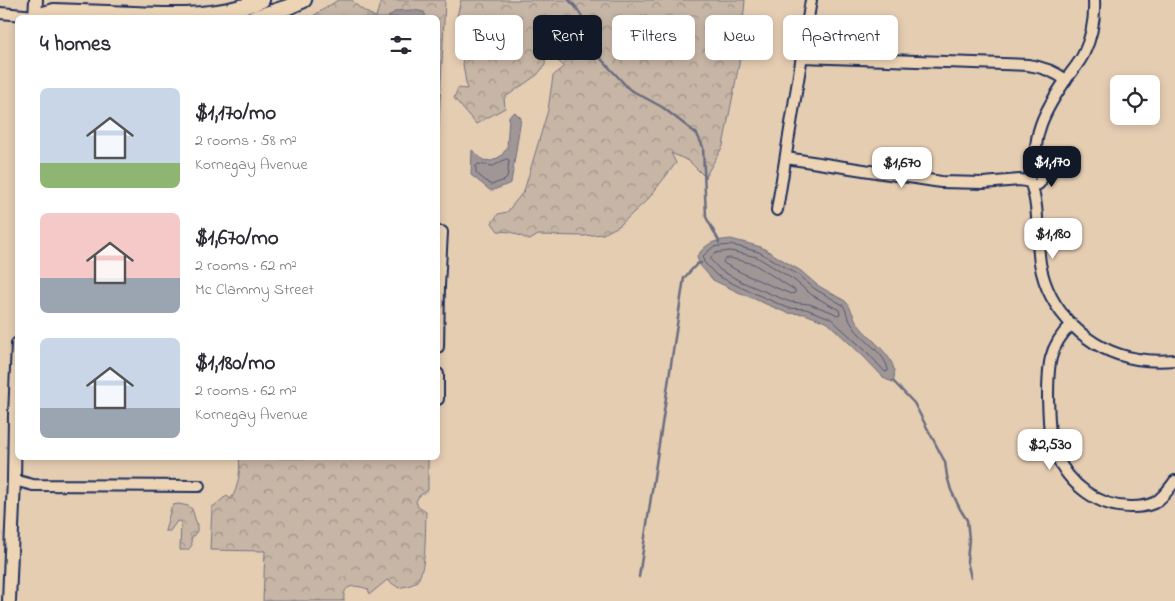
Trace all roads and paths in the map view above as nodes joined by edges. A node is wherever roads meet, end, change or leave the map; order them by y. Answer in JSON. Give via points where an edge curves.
{"nodes":[{"id":1,"x":36,"y":0,"type":"edge"},
{"id":2,"x":262,"y":0,"type":"edge"},
{"id":3,"x":304,"y":0,"type":"edge"},
{"id":4,"x":811,"y":0,"type":"edge"},
{"id":5,"x":1094,"y":0,"type":"edge"},
{"id":6,"x":0,"y":13,"type":"edge"},
{"id":7,"x":19,"y":15,"type":"edge"},
{"id":8,"x":38,"y":15,"type":"edge"},
{"id":9,"x":43,"y":15,"type":"edge"},
{"id":10,"x":152,"y":15,"type":"edge"},
{"id":11,"x":190,"y":15,"type":"edge"},
{"id":12,"x":263,"y":15,"type":"edge"},
{"id":13,"x":809,"y":15,"type":"edge"},
{"id":14,"x":802,"y":60,"type":"edge"},
{"id":15,"x":898,"y":60,"type":"edge"},
{"id":16,"x":1066,"y":80,"type":"junction"},
{"id":17,"x":786,"y":158,"type":"junction"},
{"id":18,"x":1033,"y":177,"type":"junction"},
{"id":19,"x":777,"y":210,"type":"dead end"},
{"id":20,"x":1071,"y":324,"type":"junction"},
{"id":21,"x":1175,"y":360,"type":"edge"},
{"id":22,"x":15,"y":416,"type":"edge"},
{"id":23,"x":14,"y":480,"type":"junction"},
{"id":24,"x":1175,"y":481,"type":"edge"},
{"id":25,"x":199,"y":486,"type":"dead end"},
{"id":26,"x":9,"y":601,"type":"edge"}],
"edges":[{"from":1,"to":8,"type":"main road"},
{"from":2,"to":11,"type":"highway","via":[[230,10]]},
{"from":3,"to":12,"type":"highway"},
{"from":4,"to":13,"type":"street"},
{"from":5,"to":16,"type":"street","via":[[1092,30],[1086,48]]},
{"from":6,"to":7,"type":"street"},
{"from":9,"to":10,"type":"highway","via":[[54,11]]},
{"from":14,"to":17,"type":"street"},
{"from":15,"to":16,"type":"street","via":[[1028,64],[1043,67]]},
{"from":16,"to":18,"type":"street","via":[[1038,132]]},
{"from":17,"to":18,"type":"street","via":[[941,182],[983,183]]},
{"from":17,"to":19,"type":"street"},
{"from":18,"to":20,"type":"street","via":[[1044,280],[1054,303]]},
{"from":20,"to":21,"type":"street","via":[[1091,341],[1122,356],[1139,360]]},
{"from":20,"to":24,"type":"street","via":[[1057,342],[1048,370],[1050,433],[1062,466],[1084,491],[1117,507],[1146,506],[1158,500]]},
{"from":22,"to":23,"type":"main road"},
{"from":23,"to":25,"type":"street","via":[[33,485]]},
{"from":23,"to":26,"type":"main road"}]}
